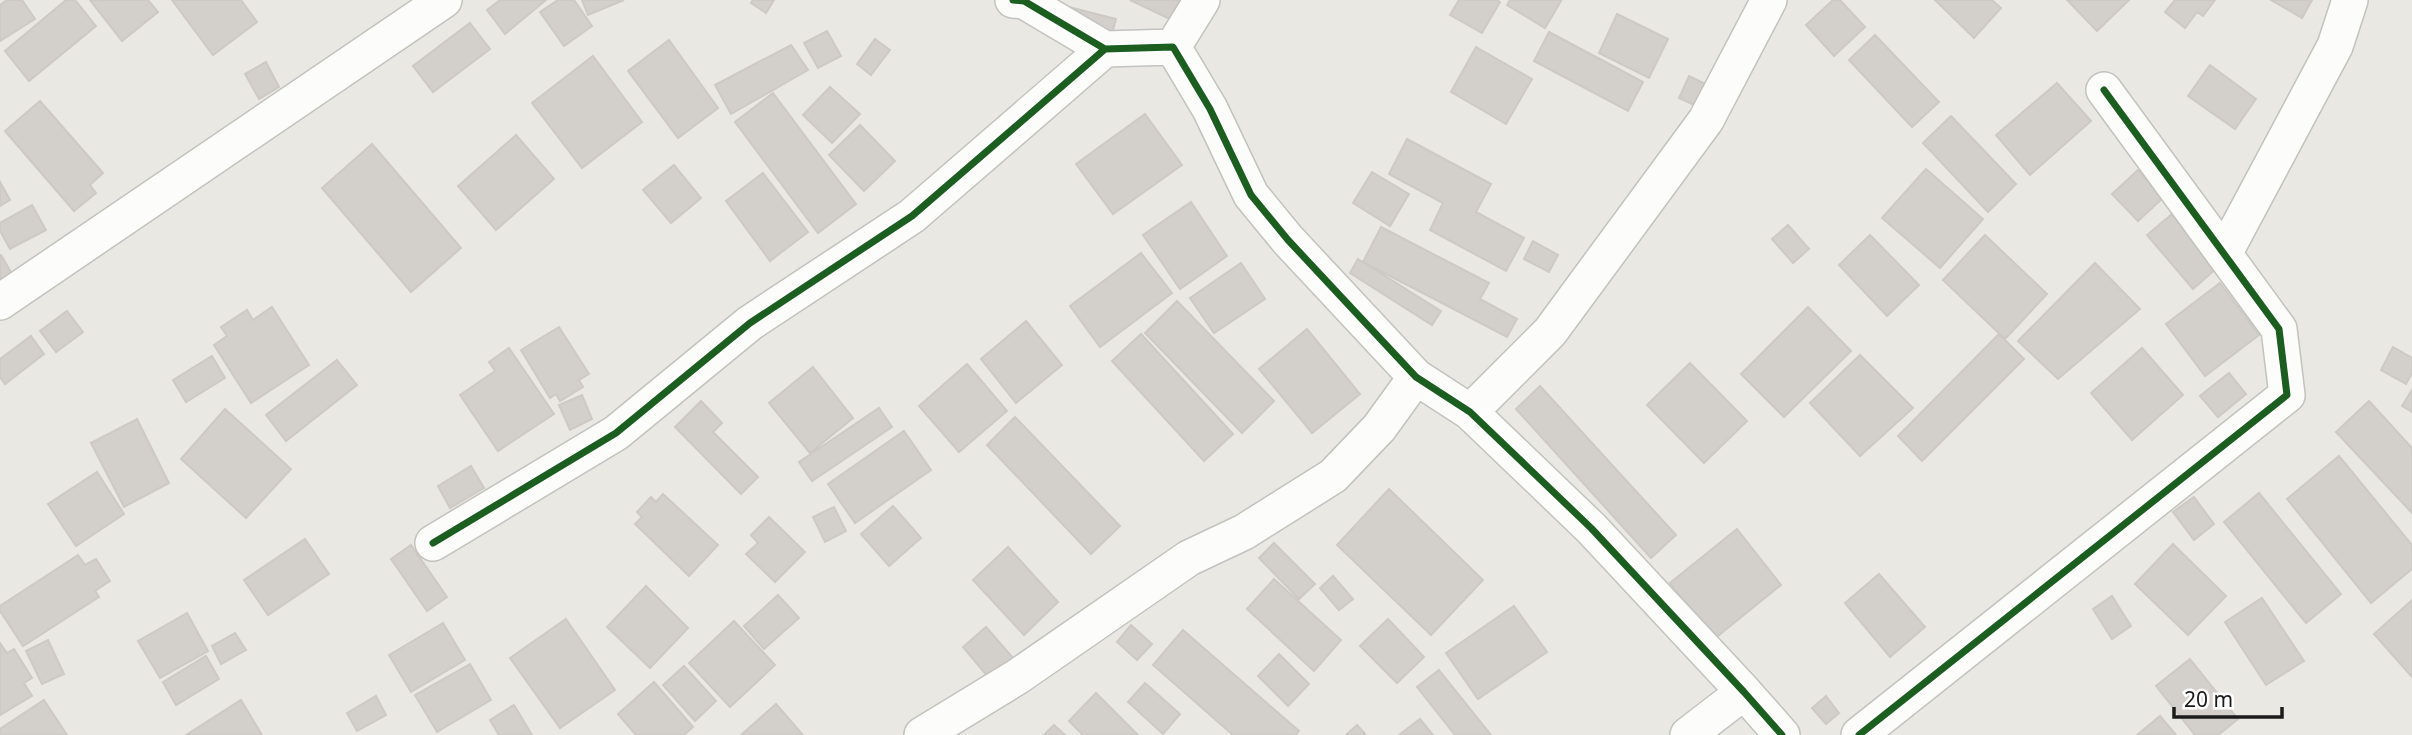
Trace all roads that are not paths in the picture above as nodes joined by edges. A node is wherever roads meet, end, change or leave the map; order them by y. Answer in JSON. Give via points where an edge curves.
{"nodes":[{"id":1,"x":444,"y":0,"type":"edge"},
{"id":2,"x":1013,"y":0,"type":"edge"},
{"id":3,"x":1202,"y":0,"type":"edge"},
{"id":4,"x":1769,"y":0,"type":"edge"},
{"id":5,"x":2350,"y":0,"type":"edge"},
{"id":6,"x":1173,"y":47,"type":"junction"},
{"id":7,"x":1105,"y":49,"type":"junction"},
{"id":8,"x":2104,"y":90,"type":"dead end"},
{"id":9,"x":2224,"y":254,"type":"junction"},
{"id":10,"x":0,"y":302,"type":"edge"},
{"id":11,"x":1416,"y":377,"type":"junction"},
{"id":12,"x":1470,"y":411,"type":"junction"},
{"id":13,"x":433,"y":543,"type":"dead end"},
{"id":14,"x":1744,"y":692,"type":"junction"},
{"id":15,"x":922,"y":735,"type":"edge"},
{"id":16,"x":1688,"y":735,"type":"edge"},
{"id":17,"x":1782,"y":735,"type":"edge"},
{"id":18,"x":1859,"y":735,"type":"edge"}],
"edges":[{"from":1,"to":10,"type":"street"},
{"from":2,"to":7,"type":"street","via":[[1024,1]]},
{"from":3,"to":6,"type":"street"},
{"from":4,"to":12,"type":"street","via":[[1706,120],[1550,332]]},
{"from":5,"to":9,"type":"street","via":[[2335,46]]},
{"from":6,"to":7,"type":"street"},
{"from":6,"to":11,"type":"street","via":[[1210,109],[1251,195]]},
{"from":7,"to":13,"type":"street","via":[[912,216],[750,323],[615,433]]},
{"from":8,"to":9,"type":"street"},
{"from":9,"to":18,"type":"street","via":[[2279,329],[2287,395]]},
{"from":11,"to":12,"type":"street"},
{"from":11,"to":15,"type":"street","via":[[1379,428],[1334,476],[1244,532],[1189,558],[1017,677]]},
{"from":12,"to":14,"type":"street","via":[[1591,528]]},
{"from":14,"to":16,"type":"street"},
{"from":14,"to":17,"type":"street"}]}
